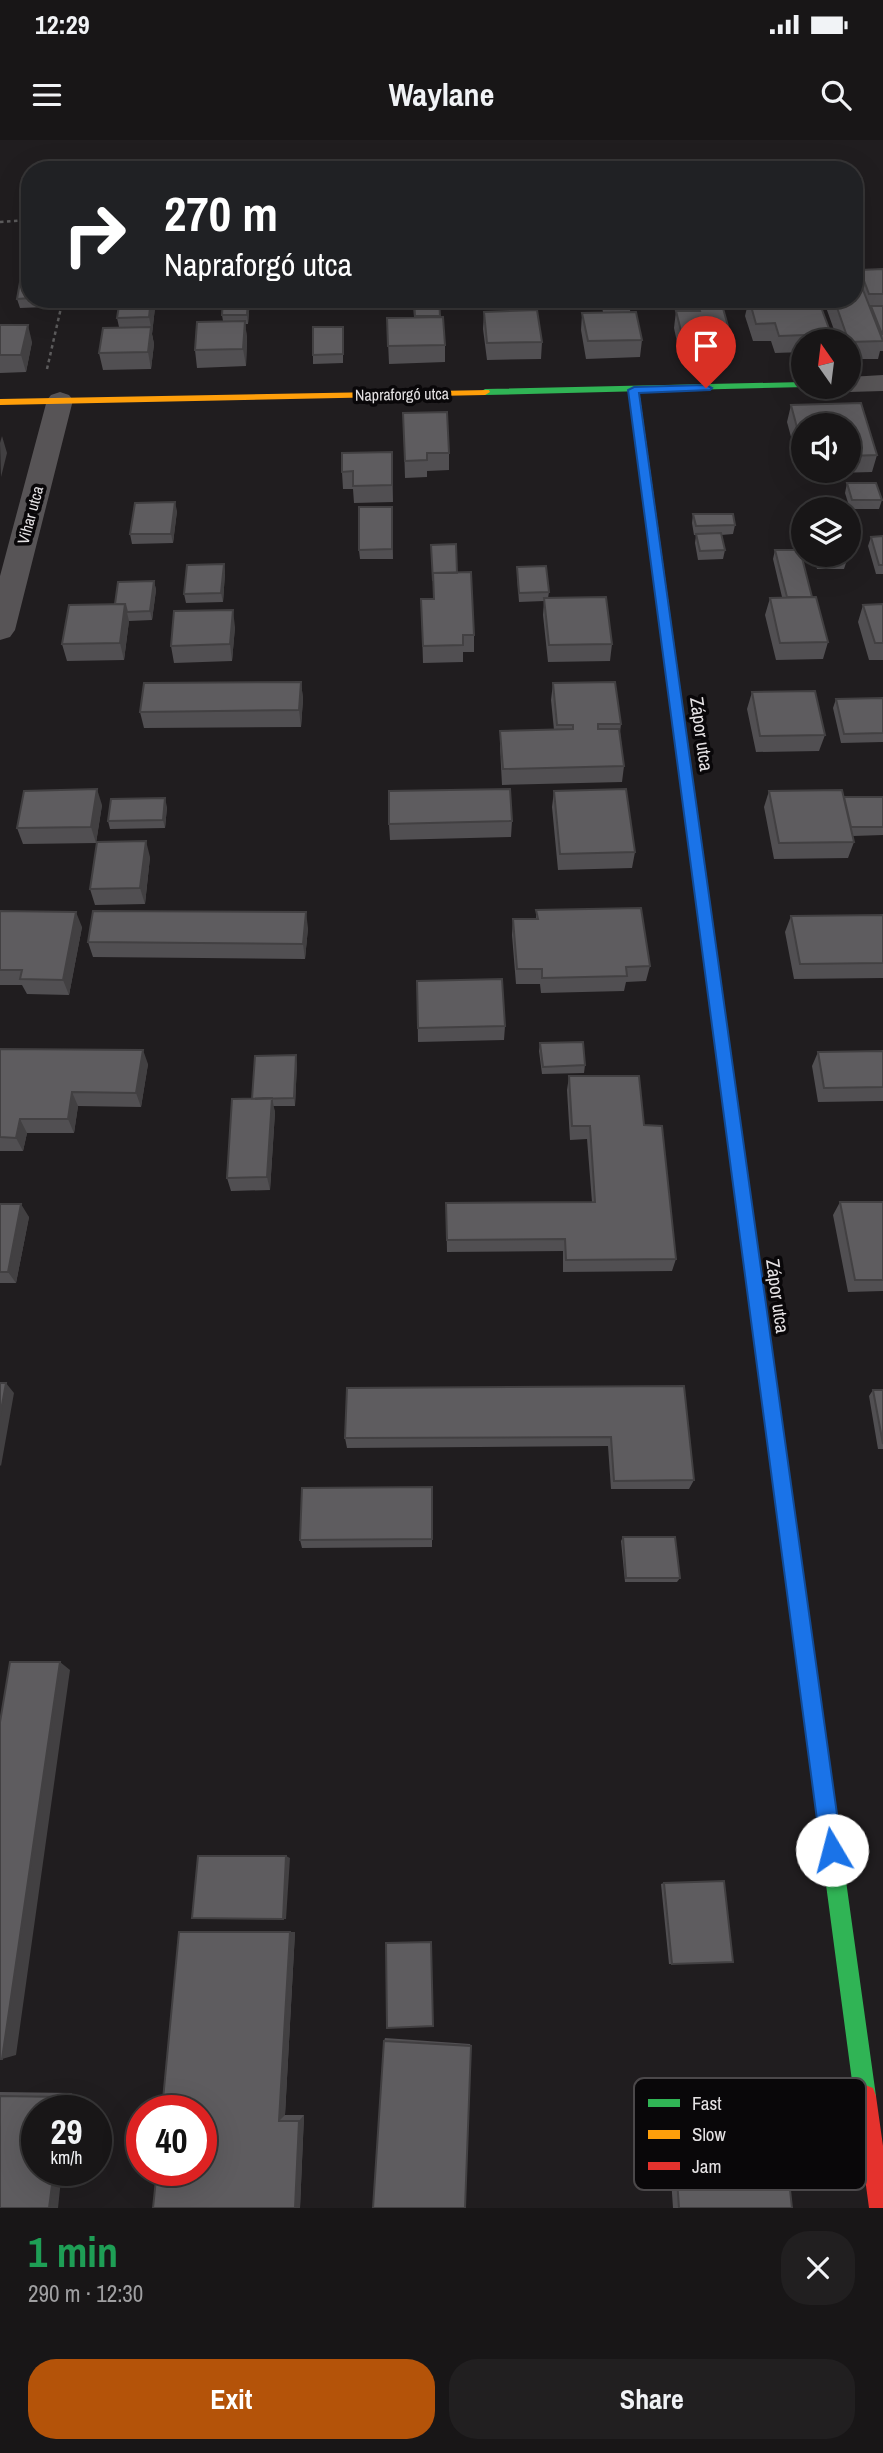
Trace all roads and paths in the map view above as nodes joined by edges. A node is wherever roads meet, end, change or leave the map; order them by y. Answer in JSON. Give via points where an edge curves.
{"nodes":[{"id":1,"x":21,"y":221,"type":"edge"},
{"id":2,"x":0,"y":222,"type":"edge"},
{"id":3,"x":62,"y":308,"type":"edge"},
{"id":4,"x":883,"y":383,"type":"edge"},
{"id":5,"x":861,"y":384,"type":"edge"},
{"id":6,"x":791,"y":385,"type":"edge"},
{"id":7,"x":634,"y":390,"type":"junction"},
{"id":8,"x":50,"y":400,"type":"junction"},
{"id":9,"x":0,"y":402,"type":"edge"},
{"id":10,"x":0,"y":630,"type":"edge"},
{"id":11,"x":862,"y":2078,"type":"edge"},
{"id":12,"x":866,"y":2105,"type":"edge"},
{"id":13,"x":880,"y":2208,"type":"edge"}],
"edges":[{"from":1,"to":2,"type":"path"},
{"from":3,"to":8,"type":"path"},
{"from":4,"to":5,"type":"street"},
{"from":6,"to":7,"type":"street","name":"Napraforgó utca"},
{"from":7,"to":8,"type":"street","name":"Napraforgó utca"},
{"from":7,"to":11,"type":"street","name":"Zápor utca"},
{"from":8,"to":9,"type":"street","name":"Napraforgó utca"},
{"from":8,"to":10,"type":"street","name":"Vihar utca"},
{"from":12,"to":13,"type":"street","name":"Zápor utca"}]}
